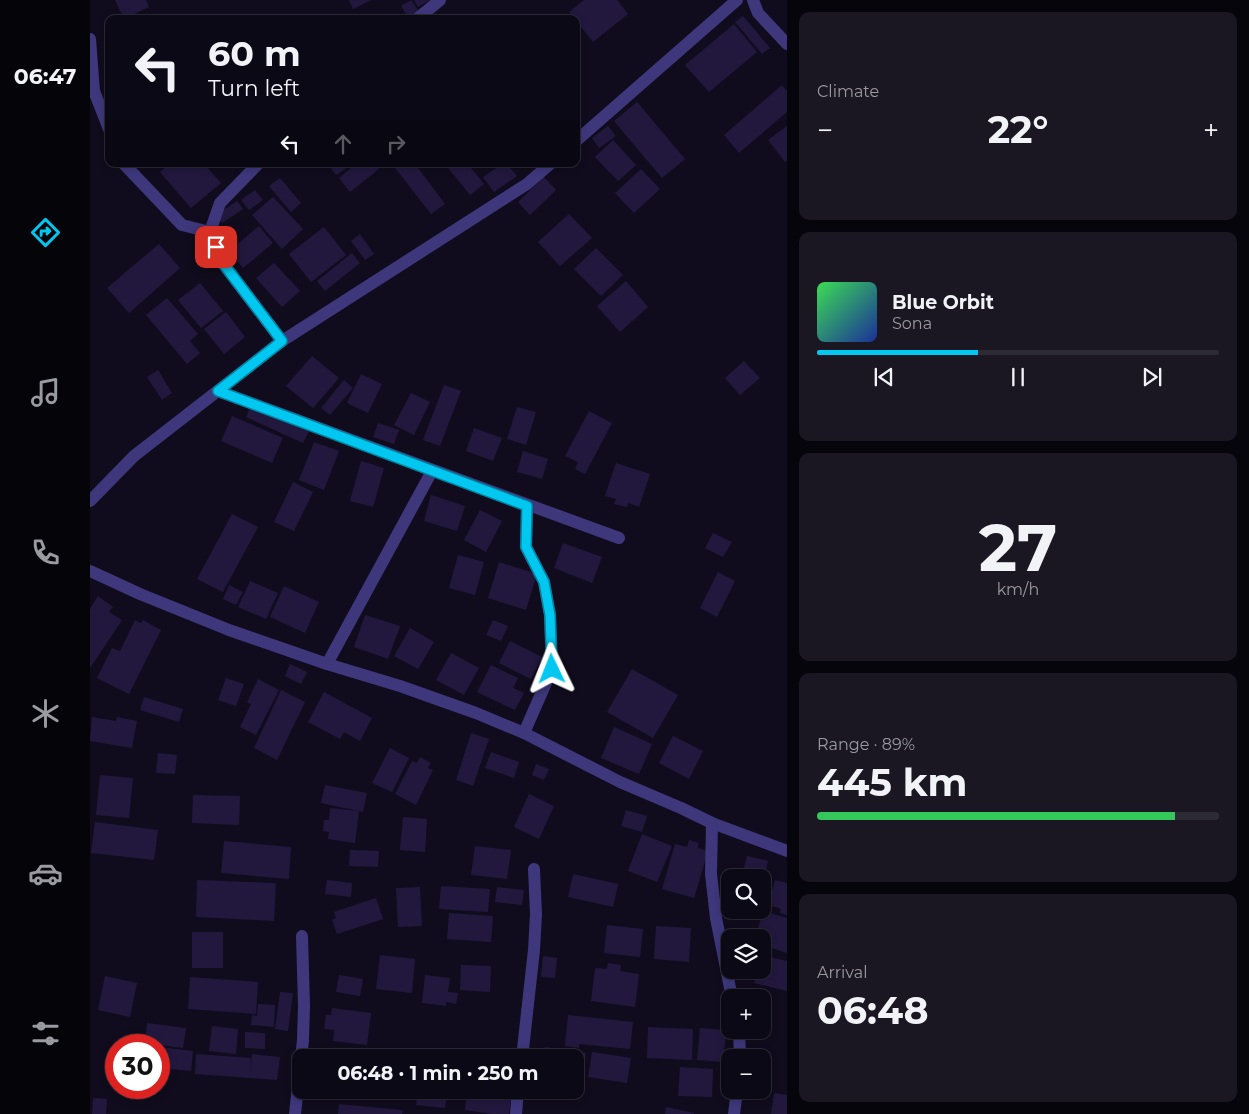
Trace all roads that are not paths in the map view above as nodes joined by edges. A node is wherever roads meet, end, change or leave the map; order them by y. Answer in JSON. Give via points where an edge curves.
{"nodes":[{"id":1,"x":440,"y":0,"type":"edge"},
{"id":2,"x":737,"y":0,"type":"edge"},
{"id":3,"x":753,"y":0,"type":"edge"},
{"id":4,"x":422,"y":15,"type":"edge"},
{"id":5,"x":90,"y":39,"type":"edge"},
{"id":6,"x":786,"y":44,"type":"edge"},
{"id":7,"x":105,"y":119,"type":"edge"},
{"id":8,"x":580,"y":137,"type":"edge"},
{"id":9,"x":127,"y":167,"type":"edge"},
{"id":10,"x":255,"y":167,"type":"edge"},
{"id":11,"x":547,"y":167,"type":"edge"},
{"id":12,"x":210,"y":232,"type":"junction"},
{"id":13,"x":282,"y":341,"type":"junction"},
{"id":14,"x":218,"y":391,"type":"junction"},
{"id":15,"x":432,"y":471,"type":"junction"},
{"id":16,"x":90,"y":501,"type":"edge"},
{"id":17,"x":527,"y":506,"type":"junction"},
{"id":18,"x":619,"y":538,"type":"dead end"},
{"id":19,"x":90,"y":571,"type":"edge"},
{"id":20,"x":327,"y":664,"type":"junction"},
{"id":21,"x":524,"y":733,"type":"junction"},
{"id":22,"x":712,"y":823,"type":"junction"},
{"id":23,"x":786,"y":851,"type":"edge"},
{"id":24,"x":534,"y":869,"type":"dead end"},
{"id":25,"x":302,"y":936,"type":"dead end"},
{"id":26,"x":730,"y":989,"type":"edge"},
{"id":27,"x":523,"y":1049,"type":"edge"},
{"id":28,"x":517,"y":1099,"type":"edge"},
{"id":29,"x":736,"y":1099,"type":"edge"},
{"id":30,"x":295,"y":1114,"type":"edge"},
{"id":31,"x":516,"y":1114,"type":"edge"},
{"id":32,"x":734,"y":1114,"type":"edge"}],
"edges":[{"from":1,"to":4,"type":"street"},
{"from":2,"to":8,"type":"street"},
{"from":3,"to":6,"type":"street","via":[[758,13]]},
{"from":5,"to":7,"type":"street","via":[[94,90]]},
{"from":9,"to":12,"type":"street","via":[[182,225]]},
{"from":10,"to":12,"type":"street","via":[[220,203]]},
{"from":11,"to":13,"type":"street","via":[[527,184]]},
{"from":12,"to":13,"type":"street","via":[[222,262]]},
{"from":13,"to":14,"type":"street"},
{"from":14,"to":15,"type":"street"},
{"from":14,"to":16,"type":"street","via":[[134,456]]},
{"from":15,"to":17,"type":"street"},
{"from":15,"to":20,"type":"street"},
{"from":17,"to":18,"type":"street"},
{"from":17,"to":21,"type":"street","via":[[526,547],[544,582],[550,615],[552,669]]},
{"from":19,"to":20,"type":"street","via":[[229,630]]},
{"from":20,"to":21,"type":"street","via":[[400,686]]},
{"from":21,"to":22,"type":"street","via":[[620,782]]},
{"from":22,"to":23,"type":"street"},
{"from":22,"to":26,"type":"street","via":[[716,918]]},
{"from":24,"to":27,"type":"street","via":[[534,950]]},
{"from":25,"to":30,"type":"street","via":[[303,1032]]},
{"from":28,"to":31,"type":"street"},
{"from":29,"to":32,"type":"street"}]}
